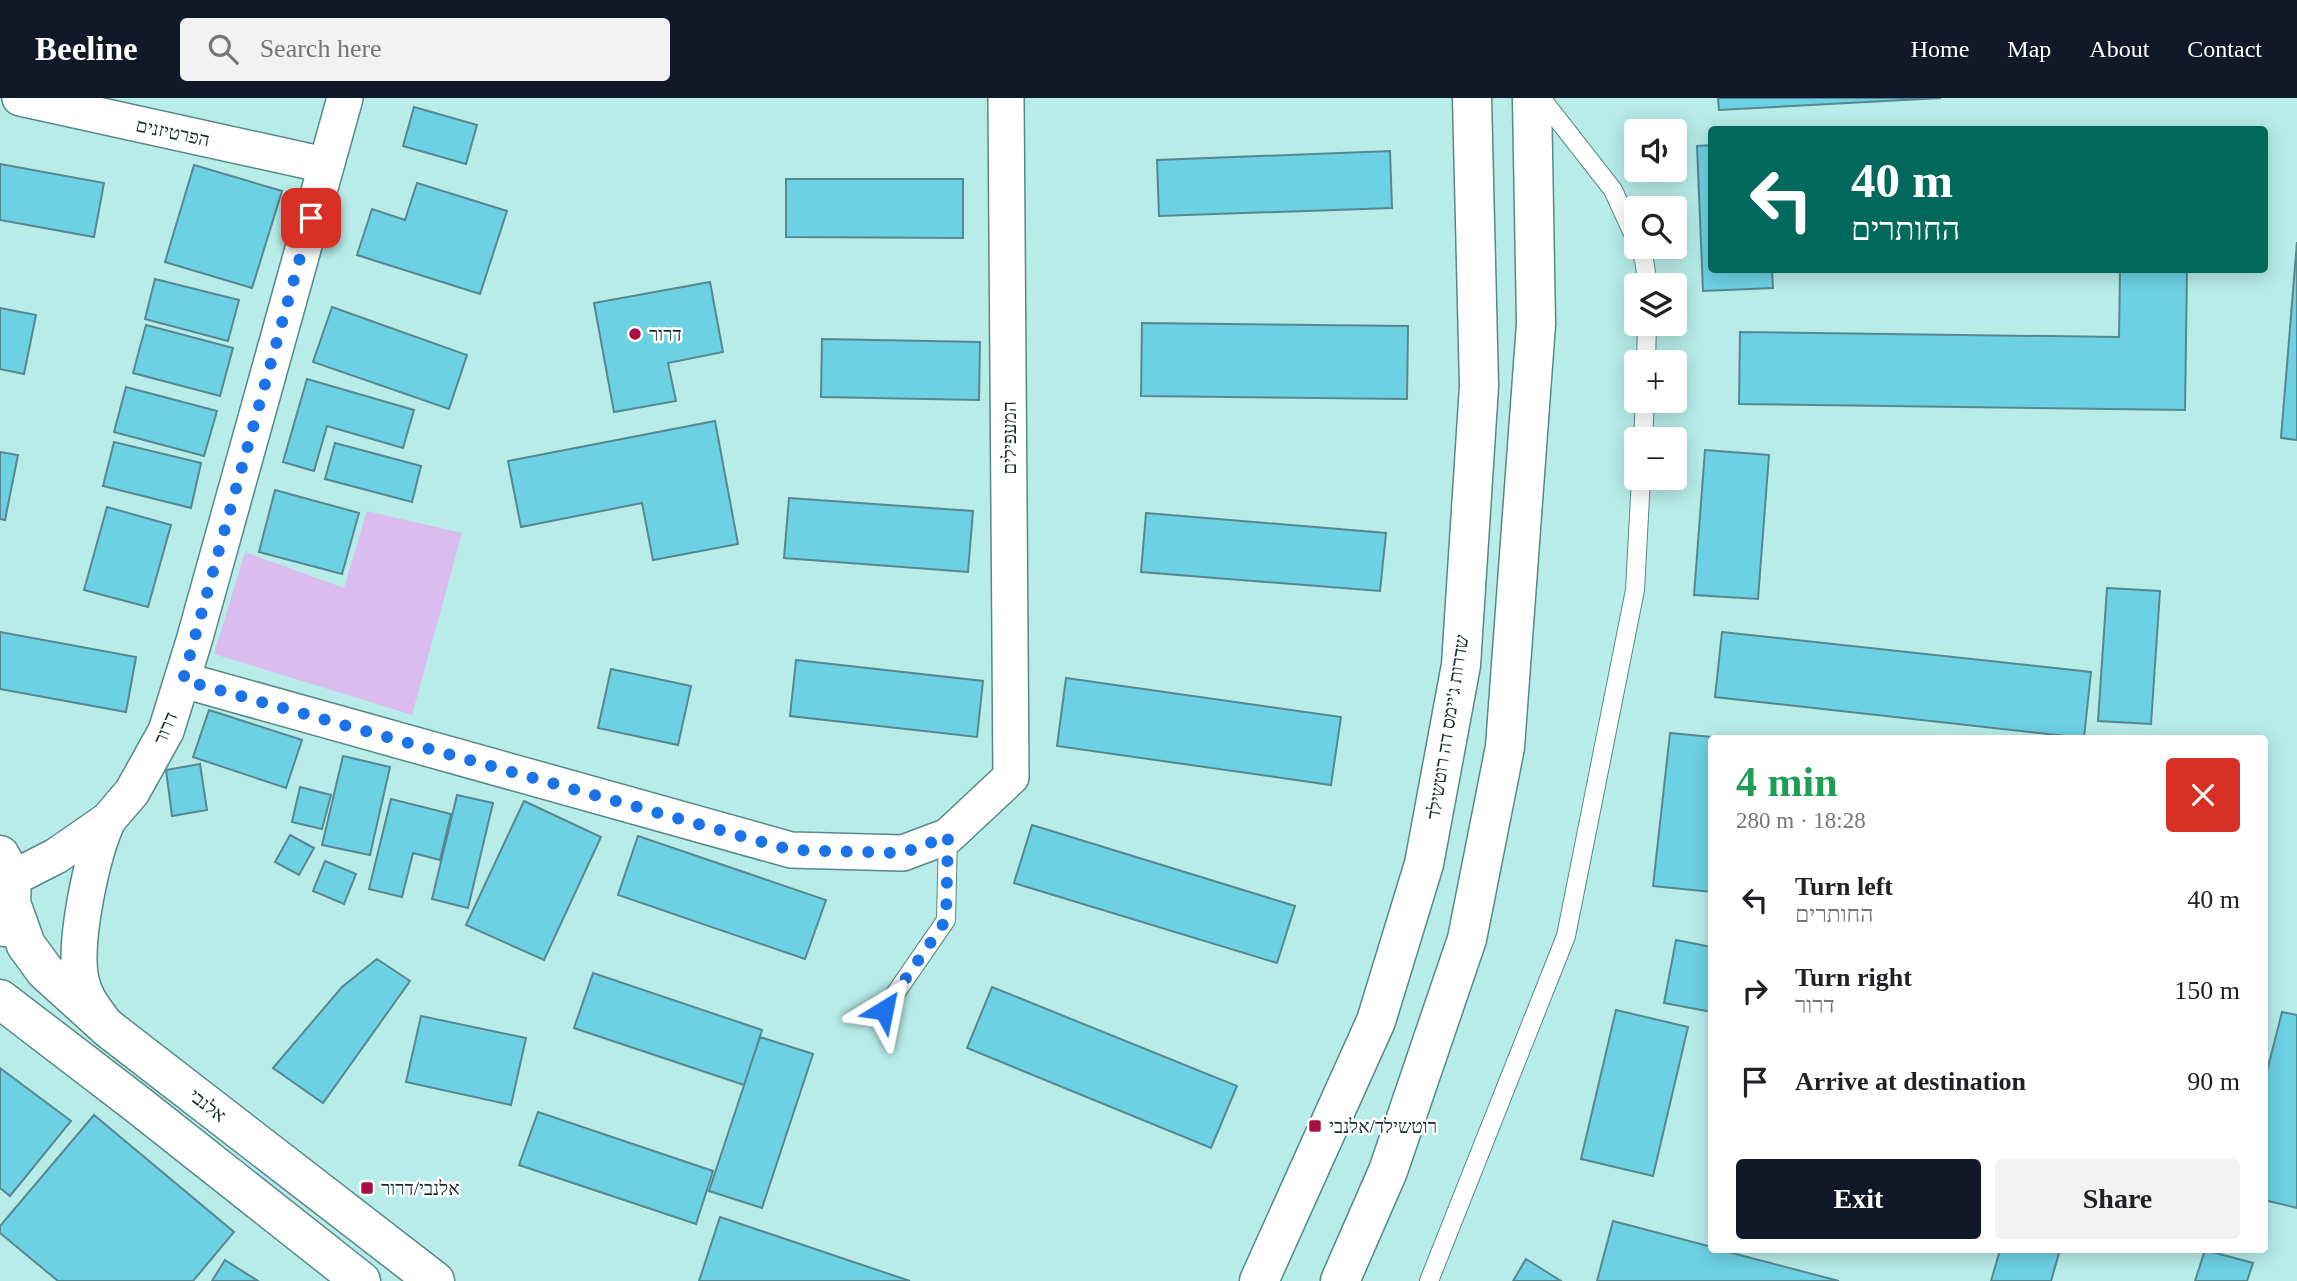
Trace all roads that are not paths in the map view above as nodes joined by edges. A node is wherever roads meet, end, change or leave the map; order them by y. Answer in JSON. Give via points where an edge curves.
{"nodes":[{"id":1,"x":20,"y":98,"type":"edge"},
{"id":2,"x":345,"y":98,"type":"edge"},
{"id":3,"x":1006,"y":98,"type":"edge"},
{"id":4,"x":1472,"y":98,"type":"edge"},
{"id":5,"x":1532,"y":98,"type":"edge"},
{"id":6,"x":1541,"y":98,"type":"edge"},
{"id":7,"x":325,"y":165,"type":"junction"},
{"id":8,"x":1624,"y":214,"type":"edge"},
{"id":9,"x":1640,"y":490,"type":"edge"},
{"id":10,"x":183,"y":680,"type":"junction"},
{"id":11,"x":108,"y":820,"type":"junction"},
{"id":12,"x":948,"y":836,"type":"junction"},
{"id":13,"x":6,"y":893,"type":"edge"},
{"id":14,"x":0,"y":999,"type":"edge"},
{"id":15,"x":884,"y":1010,"type":"dead end"},
{"id":16,"x":109,"y":1029,"type":"junction"},
{"id":17,"x":361,"y":1281,"type":"edge"},
{"id":18,"x":435,"y":1281,"type":"edge"},
{"id":19,"x":1259,"y":1281,"type":"edge"},
{"id":20,"x":1340,"y":1281,"type":"edge"},
{"id":21,"x":1429,"y":1281,"type":"edge"}],
"edges":[{"from":1,"to":7,"type":"street","name":"הפרטיזנים"},
{"from":2,"to":7,"type":"street","name":"דרור"},
{"from":3,"to":12,"type":"street","name":"המעפילים","via":[[1011,777]]},
{"from":4,"to":19,"type":"street","name":"שדרות ג'יימס דה רוטשילד","via":[[1479,386],[1461,665],[1424,864],[1376,1021]]},
{"from":5,"to":20,"type":"street","via":[[1536,324],[1505,747],[1468,939],[1388,1171]]},
{"from":6,"to":8,"type":"lane","via":[[1613,190]]},
{"from":7,"to":10,"type":"street","name":"דרור"},
{"from":9,"to":21,"type":"lane","via":[[1635,590],[1566,936]]},
{"from":10,"to":11,"type":"street","name":"דרור","via":[[166,730],[132,792]]},
{"from":10,"to":12,"type":"street","via":[[791,850],[903,853]]},
{"from":11,"to":13,"type":"street","name":"דרור"},
{"from":11,"to":16,"type":"street","name":"דרור","via":[[94,856],[78,954],[89,1002]]},
{"from":12,"to":15,"type":"lane","via":[[946,920]]},
{"from":13,"to":16,"type":"street","name":"אלנבי","via":[[26,945],[45,971]]},
{"from":14,"to":17,"type":"street"},
{"from":16,"to":18,"type":"street","name":"אלנבי"}]}
